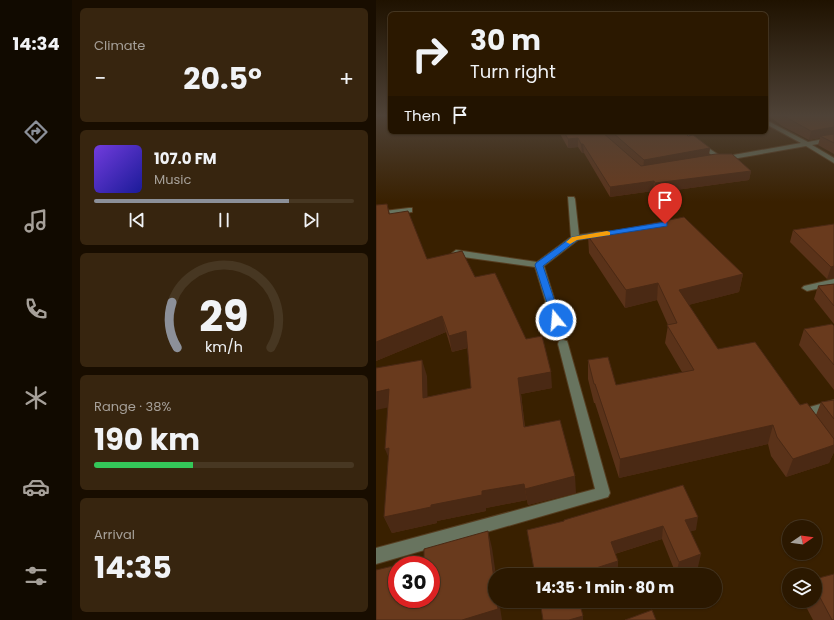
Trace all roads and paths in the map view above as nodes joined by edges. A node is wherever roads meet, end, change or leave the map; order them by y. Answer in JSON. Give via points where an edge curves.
{"nodes":[{"id":1,"x":698,"y":144,"type":"edge"},
{"id":2,"x":807,"y":144,"type":"joint"},
{"id":3,"x":721,"y":159,"type":"junction"},
{"id":4,"x":713,"y":160,"type":"edge"},
{"id":5,"x":834,"y":161,"type":"edge"},
{"id":6,"x":571,"y":199,"type":"dead end"},
{"id":7,"x":409,"y":210,"type":"edge"},
{"id":8,"x":376,"y":214,"type":"edge"},
{"id":9,"x":612,"y":232,"type":"edge"},
{"id":10,"x":575,"y":238,"type":"junction"},
{"id":11,"x":456,"y":253,"type":"edge"},
{"id":12,"x":539,"y":265,"type":"junction"},
{"id":13,"x":834,"y":282,"type":"edge"},
{"id":14,"x":807,"y":288,"type":"dead end"},
{"id":15,"x":834,"y":405,"type":"edge"},
{"id":16,"x":815,"y":432,"type":"edge"},
{"id":17,"x":376,"y":556,"type":"edge"}],
"edges":[{"from":1,"to":3,"type":"street"},
{"from":2,"to":3,"type":"street"},
{"from":2,"to":5,"type":"street"},
{"from":3,"to":4,"type":"street"},
{"from":6,"to":10,"type":"street"},
{"from":7,"to":8,"type":"street"},
{"from":9,"to":10,"type":"street"},
{"from":10,"to":12,"type":"street"},
{"from":11,"to":12,"type":"street"},
{"from":12,"to":17,"type":"street","via":[[562,339],[603,493]]},
{"from":13,"to":14,"type":"street"},
{"from":15,"to":16,"type":"street","via":[[807,412],[806,419]]}]}
